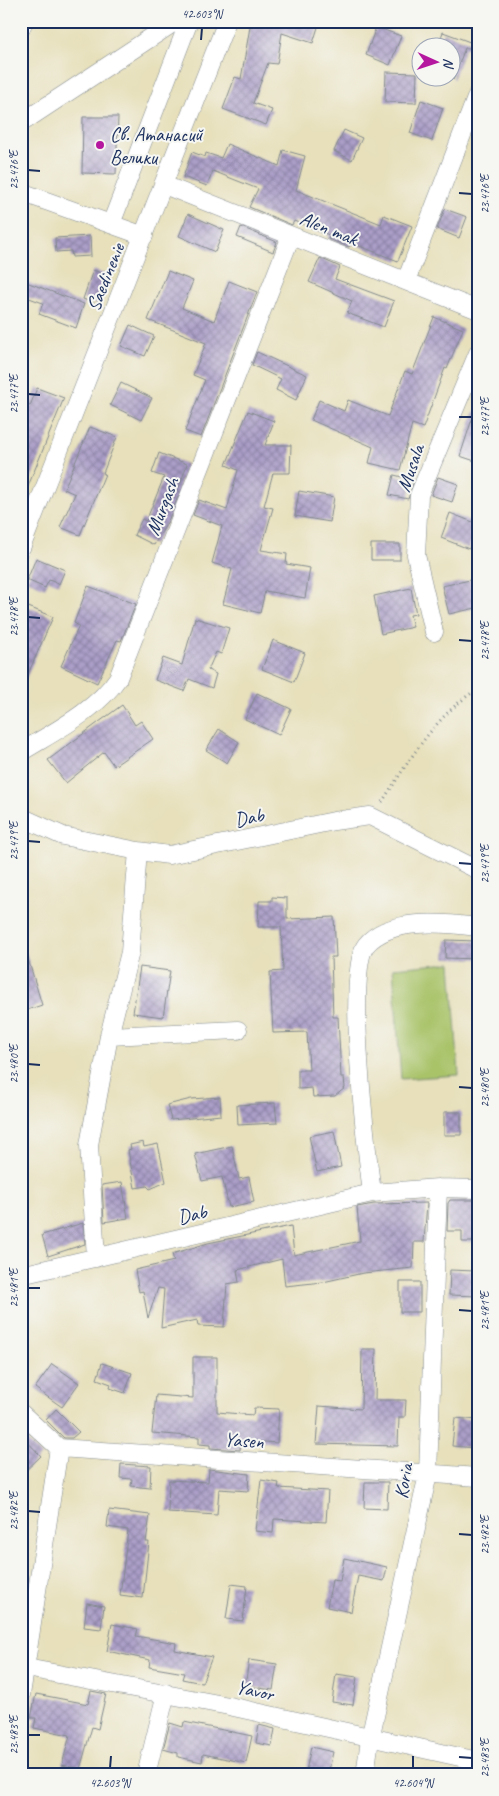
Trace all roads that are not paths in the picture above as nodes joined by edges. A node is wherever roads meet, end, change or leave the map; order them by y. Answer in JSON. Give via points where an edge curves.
{"nodes":[{"id":1,"x":24,"y":21,"type":"edge"},
{"id":2,"x":176,"y":21,"type":"edge"},
{"id":3,"x":189,"y":21,"type":"edge"},
{"id":4,"x":227,"y":21,"type":"edge"},
{"id":5,"x":21,"y":28,"type":"edge"},
{"id":6,"x":478,"y":93,"type":"edge"},
{"id":7,"x":21,"y":124,"type":"edge"},
{"id":8,"x":164,"y":185,"type":"junction"},
{"id":9,"x":21,"y":192,"type":"edge"},
{"id":10,"x":111,"y":224,"type":"junction"},
{"id":11,"x":144,"y":236,"type":"junction"},
{"id":12,"x":291,"y":236,"type":"junction"},
{"id":13,"x":406,"y":282,"type":"junction"},
{"id":14,"x":478,"y":310,"type":"edge"},
{"id":15,"x":478,"y":353,"type":"edge"},
{"id":16,"x":21,"y":548,"type":"edge"},
{"id":17,"x":434,"y":632,"type":"dead end"},
{"id":18,"x":21,"y":752,"type":"edge"},
{"id":19,"x":21,"y":817,"type":"edge"},
{"id":20,"x":138,"y":851,"type":"junction"},
{"id":21,"x":478,"y":870,"type":"edge"},
{"id":22,"x":478,"y":926,"type":"edge"},
{"id":23,"x":238,"y":1030,"type":"dead end"},
{"id":24,"x":109,"y":1036,"type":"junction"},
{"id":25,"x":438,"y":1188,"type":"junction"},
{"id":26,"x":478,"y":1189,"type":"edge"},
{"id":27,"x":372,"y":1193,"type":"junction"},
{"id":28,"x":96,"y":1258,"type":"junction"},
{"id":29,"x":21,"y":1275,"type":"edge"},
{"id":30,"x":21,"y":1413,"type":"edge"},
{"id":31,"x":59,"y":1448,"type":"junction"},
{"id":32,"x":428,"y":1474,"type":"junction"},
{"id":33,"x":478,"y":1477,"type":"edge"},
{"id":34,"x":24,"y":1667,"type":"edge"},
{"id":35,"x":166,"y":1693,"type":"junction"},
{"id":36,"x":21,"y":1695,"type":"edge"},
{"id":37,"x":370,"y":1739,"type":"junction"},
{"id":38,"x":478,"y":1761,"type":"edge"},
{"id":39,"x":146,"y":1775,"type":"edge"},
{"id":40,"x":365,"y":1775,"type":"edge"}],
"edges":[{"from":1,"to":5,"type":"street"},
{"from":2,"to":7,"type":"street"},
{"from":3,"to":10,"type":"street"},
{"from":4,"to":8,"type":"street","name":"Saedinenie"},
{"from":6,"to":13,"type":"street"},
{"from":8,"to":11,"type":"street","name":"Saedinenie"},
{"from":8,"to":12,"type":"street","name":"Alen mak"},
{"from":9,"to":10,"type":"street"},
{"from":10,"to":11,"type":"street"},
{"from":11,"to":16,"type":"street","name":"Saedinenie"},
{"from":12,"to":13,"type":"street","name":"Alen mak"},
{"from":12,"to":18,"type":"street","name":"Murgash","via":[[118,678],[108,692],[70,721]]},
{"from":13,"to":14,"type":"street","name":"Alen mak"},
{"from":15,"to":17,"type":"street","name":"Musala","via":[[419,495],[416,555]]},
{"from":19,"to":20,"type":"street","name":"Dab","via":[[63,836]]},
{"from":20,"to":21,"type":"street","name":"Dab","via":[[169,855],[370,816]]},
{"from":20,"to":24,"type":"street","via":[[130,952]]},
{"from":22,"to":27,"type":"street","via":[[393,926],[366,944],[358,959],[357,1005],[364,1135]]},
{"from":23,"to":24,"type":"street"},
{"from":24,"to":28,"type":"street","via":[[89,1145]]},
{"from":25,"to":26,"type":"street","name":"Dab"},
{"from":25,"to":27,"type":"street","name":"Dab"},
{"from":25,"to":32,"type":"street","name":"Koria"},
{"from":27,"to":28,"type":"street","name":"Dab"},
{"from":28,"to":29,"type":"street","name":"Dab"},
{"from":30,"to":31,"type":"street"},
{"from":31,"to":32,"type":"street","name":"Yasen"},
{"from":31,"to":34,"type":"street"},
{"from":32,"to":33,"type":"street","name":"Yasen"},
{"from":32,"to":37,"type":"street","name":"Koria"},
{"from":34,"to":35,"type":"street","name":"Yavor"},
{"from":34,"to":36,"type":"street"},
{"from":35,"to":37,"type":"street","name":"Yavor"},
{"from":35,"to":39,"type":"street"},
{"from":37,"to":38,"type":"street","name":"Yavor"},
{"from":37,"to":40,"type":"street","name":"Koria"}]}
